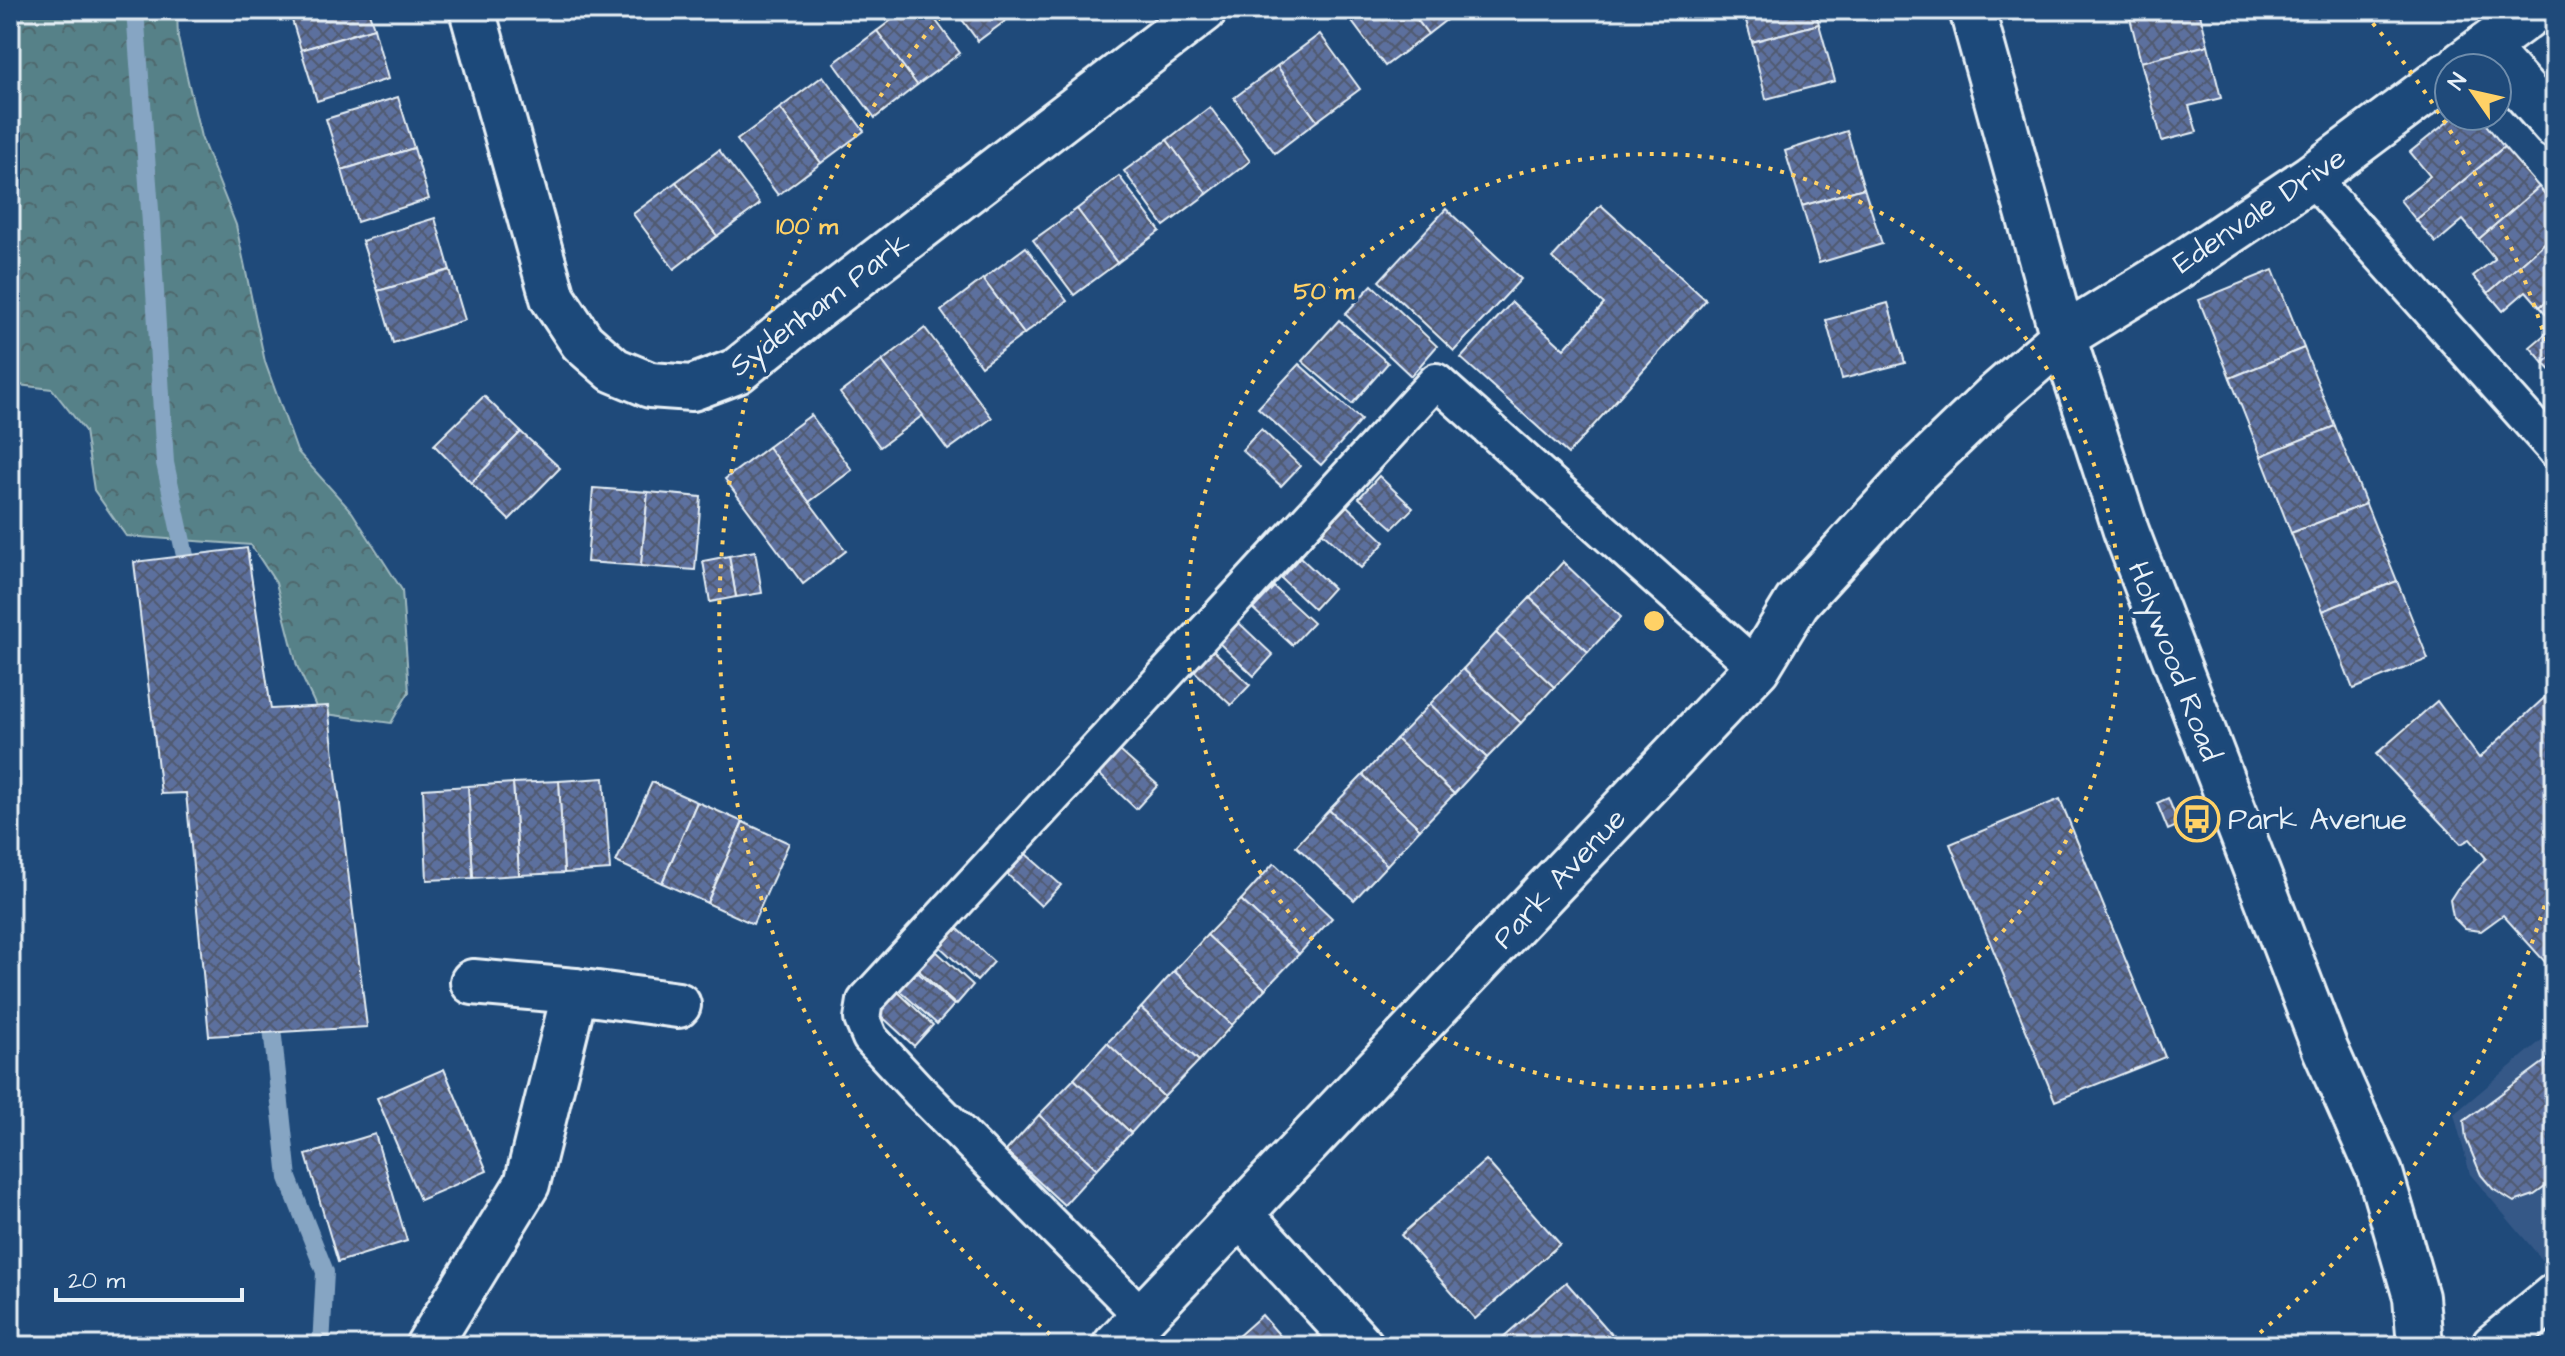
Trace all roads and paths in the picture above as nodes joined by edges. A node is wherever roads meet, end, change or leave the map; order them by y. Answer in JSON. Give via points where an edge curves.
{"nodes":[{"id":1,"x":472,"y":10,"type":"edge"},
{"id":2,"x":1204,"y":10,"type":"edge"},
{"id":3,"x":1972,"y":10,"type":"edge"},
{"id":4,"x":2535,"y":10,"type":"edge"},
{"id":5,"x":2479,"y":52,"type":"edge"},
{"id":6,"x":2433,"y":86,"type":"edge"},
{"id":7,"x":2513,"y":92,"type":"edge"},
{"id":8,"x":2555,"y":126,"type":"edge"},
{"id":9,"x":2311,"y":177,"type":"junction"},
{"id":10,"x":2063,"y":337,"type":"junction"},
{"id":11,"x":2555,"y":450,"type":"edge"},
{"id":12,"x":1757,"y":668,"type":"junction"},
{"id":13,"x":473,"y":982,"type":"dead end"},
{"id":14,"x":575,"y":991,"type":"junction"},
{"id":15,"x":678,"y":1005,"type":"dead end"},
{"id":16,"x":1241,"y":1215,"type":"junction"},
{"id":17,"x":2555,"y":1296,"type":"edge"},
{"id":18,"x":1124,"y":1338,"type":"edge"},
{"id":19,"x":428,"y":1346,"type":"edge"},
{"id":20,"x":1361,"y":1346,"type":"edge"},
{"id":21,"x":2420,"y":1346,"type":"edge"},
{"id":22,"x":2494,"y":1346,"type":"edge"}],
"edges":[{"from":1,"to":2,"type":"street","name":"Sydenham Park","via":[[553,298],[582,342],[614,370],[650,385],[692,388],[737,371]]},
{"from":3,"to":10,"type":"street","name":"Holywood Road"},
{"from":4,"to":5,"type":"street"},
{"from":6,"to":9,"type":"street","name":"Edenvale Drive"},
{"from":7,"to":8,"type":"street"},
{"from":9,"to":10,"type":"street","name":"Edenvale Drive"},
{"from":9,"to":11,"type":"lane"},
{"from":10,"to":12,"type":"street","name":"Park Avenue","via":[[1917,471],[1797,602]]},
{"from":10,"to":21,"type":"street","name":"Holywood Road","via":[[2126,531],[2325,1049],[2380,1173],[2416,1297]]},
{"from":12,"to":16,"type":"street","name":"Park Avenue"},
{"from":12,"to":18,"type":"lane","via":[[1436,381],[865,1001],[862,1019],[870,1038]]},
{"from":13,"to":14,"type":"street"},
{"from":14,"to":15,"type":"street"},
{"from":14,"to":19,"type":"street","via":[[527,1184]]},
{"from":16,"to":18,"type":"street","name":"Park Avenue"},
{"from":16,"to":20,"type":"street"},
{"from":17,"to":22,"type":"street"}]}
